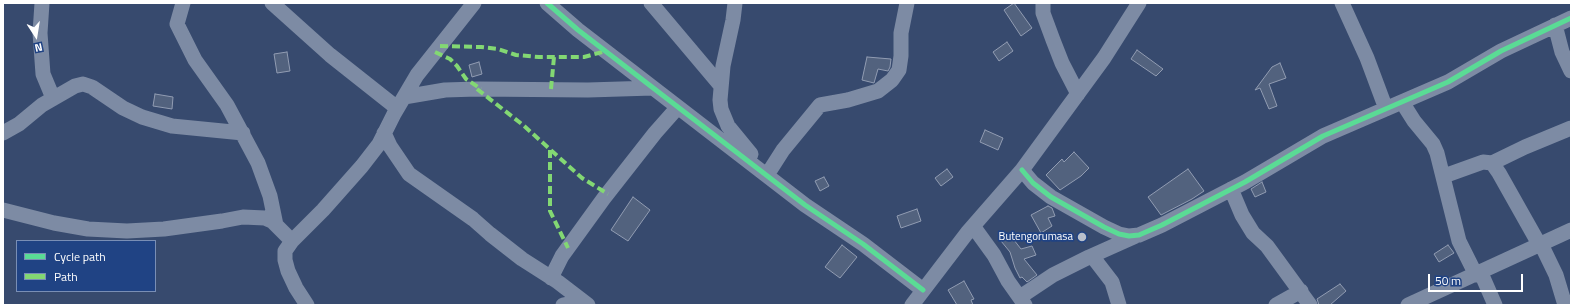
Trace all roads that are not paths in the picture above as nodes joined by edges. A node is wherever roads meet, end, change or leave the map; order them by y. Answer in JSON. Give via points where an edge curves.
{"nodes":[{"id":1,"x":42,"y":3,"type":"edge"},
{"id":2,"x":182,"y":3,"type":"edge"},
{"id":3,"x":274,"y":3,"type":"edge"},
{"id":4,"x":474,"y":3,"type":"edge"},
{"id":5,"x":547,"y":3,"type":"edge"},
{"id":6,"x":651,"y":3,"type":"edge"},
{"id":7,"x":735,"y":3,"type":"edge"},
{"id":8,"x":907,"y":3,"type":"edge"},
{"id":9,"x":1043,"y":3,"type":"edge"},
{"id":10,"x":1139,"y":3,"type":"edge"},
{"id":11,"x":1342,"y":3,"type":"edge"},
{"id":12,"x":1571,"y":18,"type":"edge"},
{"id":13,"x":1555,"y":25,"type":"junction"},
{"id":14,"x":1571,"y":71,"type":"edge"},
{"id":15,"x":720,"y":86,"type":"junction"},
{"id":16,"x":654,"y":88,"type":"junction"},
{"id":17,"x":1078,"y":94,"type":"junction"},
{"id":18,"x":53,"y":98,"type":"junction"},
{"id":19,"x":1402,"y":102,"type":"junction"},
{"id":20,"x":400,"y":103,"type":"junction"},
{"id":21,"x":678,"y":107,"type":"junction"},
{"id":22,"x":1386,"y":109,"type":"junction"},
{"id":23,"x":1571,"y":128,"type":"edge"},
{"id":24,"x":3,"y":133,"type":"edge"},
{"id":25,"x":243,"y":133,"type":"junction"},
{"id":26,"x":384,"y":133,"type":"junction"},
{"id":27,"x":1492,"y":163,"type":"junction"},
{"id":28,"x":1022,"y":170,"type":"junction"},
{"id":29,"x":761,"y":171,"type":"junction"},
{"id":30,"x":1444,"y":176,"type":"junction"},
{"id":31,"x":1231,"y":190,"type":"junction"},
{"id":32,"x":3,"y":210,"type":"edge"},
{"id":33,"x":276,"y":225,"type":"junction"},
{"id":34,"x":973,"y":226,"type":"junction"},
{"id":35,"x":1571,"y":230,"type":"edge"},
{"id":36,"x":1139,"y":235,"type":"junction"},
{"id":37,"x":292,"y":241,"type":"junction"},
{"id":38,"x":1540,"y":244,"type":"junction"},
{"id":39,"x":1092,"y":256,"type":"junction"},
{"id":40,"x":1478,"y":274,"type":"junction"},
{"id":41,"x":551,"y":278,"type":"junction"},
{"id":42,"x":923,"y":290,"type":"junction"},
{"id":43,"x":1301,"y":291,"type":"junction"},
{"id":44,"x":1023,"y":301,"type":"edge"},
{"id":45,"x":305,"y":303,"type":"edge"},
{"id":46,"x":585,"y":303,"type":"edge"},
{"id":47,"x":563,"y":305,"type":"edge"},
{"id":48,"x":912,"y":305,"type":"edge"},
{"id":49,"x":1119,"y":305,"type":"edge"},
{"id":50,"x":1276,"y":305,"type":"edge"},
{"id":51,"x":1310,"y":305,"type":"edge"},
{"id":52,"x":1408,"y":305,"type":"edge"},
{"id":53,"x":1495,"y":305,"type":"edge"},
{"id":54,"x":1565,"y":305,"type":"edge"}],
"edges":[{"from":1,"to":18,"type":"street","via":[[40,33],[43,74]]},
{"from":2,"to":25,"type":"street","via":[[177,24],[195,60],[227,104]]},
{"from":3,"to":20,"type":"street","via":[[330,55]]},
{"from":4,"to":20,"type":"street","via":[[417,75]]},
{"from":5,"to":16,"type":"street"},
{"from":6,"to":15,"type":"street"},
{"from":7,"to":15,"type":"street"},
{"from":8,"to":29,"type":"street","via":[[901,33],[899,70],[892,80],[878,91],[820,105],[783,150]]},
{"from":9,"to":17,"type":"street","via":[[1043,13],[1053,40]]},
{"from":10,"to":17,"type":"street","via":[[1122,32]]},
{"from":11,"to":22,"type":"street","via":[[1367,58]]},
{"from":12,"to":13,"type":"street"},
{"from":13,"to":14,"type":"street","via":[[1562,52]]},
{"from":13,"to":19,"type":"street","via":[[1501,51],[1448,82]]},
{"from":15,"to":29,"type":"street","via":[[723,116]]},
{"from":16,"to":20,"type":"street","via":[[477,88],[445,90]]},
{"from":16,"to":21,"type":"street"},
{"from":17,"to":28,"type":"street"},
{"from":18,"to":24,"type":"street"},
{"from":18,"to":25,"type":"street","via":[[83,84],[142,117],[172,126]]},
{"from":19,"to":22,"type":"street"},
{"from":19,"to":30,"type":"street","via":[[1433,144]]},
{"from":20,"to":26,"type":"street"},
{"from":21,"to":29,"type":"street"},
{"from":21,"to":41,"type":"street","via":[[604,198],[562,256]]},
{"from":22,"to":31,"type":"street","via":[[1323,136]]},
{"from":23,"to":27,"type":"street"},
{"from":25,"to":33,"type":"street","via":[[270,196]]},
{"from":26,"to":37,"type":"street","via":[[362,166]]},
{"from":26,"to":41,"type":"street","via":[[409,174],[473,219],[516,255]]},
{"from":27,"to":30,"type":"street","via":[[1483,162]]},
{"from":27,"to":38,"type":"street"},
{"from":28,"to":34,"type":"street"},
{"from":28,"to":36,"type":"street","via":[[1051,197],[1104,227],[1119,234]]},
{"from":29,"to":42,"type":"street"},
{"from":30,"to":40,"type":"street","via":[[1459,241]]},
{"from":31,"to":36,"type":"street"},
{"from":31,"to":43,"type":"street","via":[[1253,233],[1267,246]]},
{"from":32,"to":33,"type":"street","via":[[88,229],[164,229],[243,216],[265,218]]},
{"from":33,"to":37,"type":"street"},
{"from":34,"to":42,"type":"street"},
{"from":34,"to":44,"type":"street"},
{"from":35,"to":38,"type":"street"},
{"from":36,"to":39,"type":"street"},
{"from":37,"to":45,"type":"street","via":[[285,251],[285,260],[290,277]]},
{"from":38,"to":40,"type":"street"},
{"from":38,"to":54,"type":"street","via":[[1556,274]]},
{"from":39,"to":44,"type":"street","via":[[1053,275]]},
{"from":39,"to":49,"type":"street","via":[[1112,282]]},
{"from":40,"to":52,"type":"street"},
{"from":40,"to":53,"type":"street"},
{"from":41,"to":46,"type":"street"},
{"from":42,"to":48,"type":"street"},
{"from":43,"to":50,"type":"street"},
{"from":43,"to":51,"type":"street"},
{"from":46,"to":47,"type":"street"}]}
